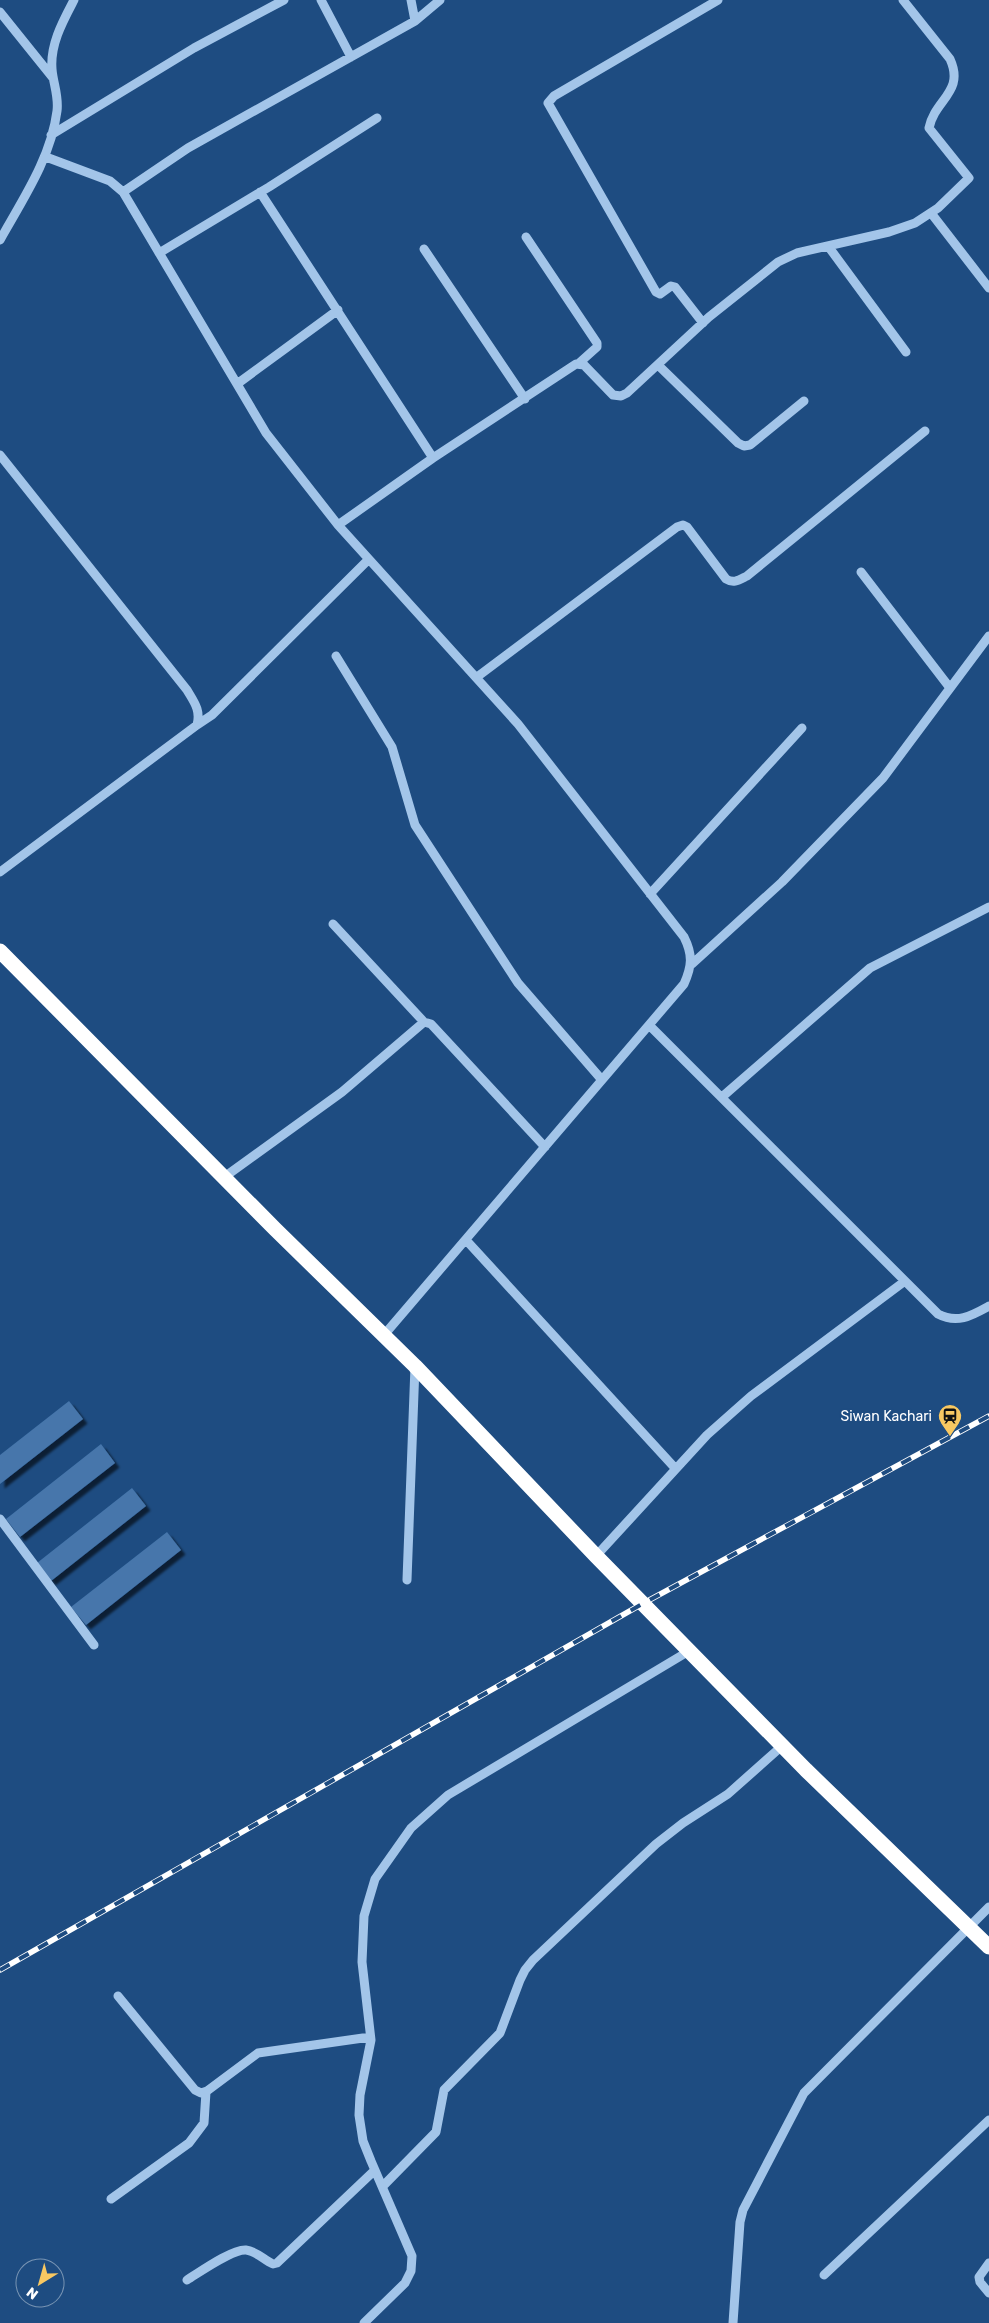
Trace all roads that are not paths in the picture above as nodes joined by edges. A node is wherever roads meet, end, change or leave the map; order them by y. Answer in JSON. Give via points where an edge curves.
{"nodes":[{"id":1,"x":74,"y":0,"type":"edge"},
{"id":2,"x":284,"y":0,"type":"edge"},
{"id":3,"x":321,"y":0,"type":"edge"},
{"id":4,"x":411,"y":0,"type":"edge"},
{"id":5,"x":440,"y":0,"type":"edge"},
{"id":6,"x":718,"y":0,"type":"edge"},
{"id":7,"x":903,"y":0,"type":"edge"},
{"id":8,"x":0,"y":12,"type":"edge"},
{"id":9,"x":415,"y":21,"type":"junction"},
{"id":10,"x":351,"y":57,"type":"junction"},
{"id":11,"x":53,"y":78,"type":"junction"},
{"id":12,"x":377,"y":118,"type":"dead end"},
{"id":13,"x":51,"y":135,"type":"junction"},
{"id":14,"x":46,"y":156,"type":"junction"},
{"id":15,"x":123,"y":192,"type":"junction"},
{"id":16,"x":260,"y":192,"type":"junction"},
{"id":17,"x":931,"y":213,"type":"junction"},
{"id":18,"x":526,"y":237,"type":"dead end"},
{"id":19,"x":0,"y":240,"type":"edge"},
{"id":20,"x":828,"y":246,"type":"junction"},
{"id":21,"x":424,"y":249,"type":"dead end"},
{"id":22,"x":159,"y":253,"type":"junction"},
{"id":23,"x":989,"y":288,"type":"edge"},
{"id":24,"x":338,"y":310,"type":"junction"},
{"id":25,"x":703,"y":323,"type":"junction"},
{"id":26,"x":906,"y":352,"type":"dead end"},
{"id":27,"x":578,"y":364,"type":"junction"},
{"id":28,"x":658,"y":365,"type":"junction"},
{"id":29,"x":237,"y":384,"type":"junction"},
{"id":30,"x":525,"y":400,"type":"junction"},
{"id":31,"x":804,"y":401,"type":"dead end"},
{"id":32,"x":925,"y":432,"type":"dead end"},
{"id":33,"x":0,"y":455,"type":"edge"},
{"id":34,"x":433,"y":458,"type":"junction"},
{"id":35,"x":338,"y":526,"type":"junction"},
{"id":36,"x":368,"y":560,"type":"junction"},
{"id":37,"x":861,"y":572,"type":"dead end"},
{"id":38,"x":989,"y":636,"type":"edge"},
{"id":39,"x":336,"y":656,"type":"dead end"},
{"id":40,"x":477,"y":677,"type":"junction"},
{"id":41,"x":950,"y":688,"type":"junction"},
{"id":42,"x":197,"y":725,"type":"junction"},
{"id":43,"x":802,"y":728,"type":"dead end"},
{"id":44,"x":0,"y":872,"type":"edge"},
{"id":45,"x":650,"y":894,"type":"junction"},
{"id":46,"x":989,"y":907,"type":"edge"},
{"id":47,"x":333,"y":924,"type":"dead end"},
{"id":48,"x":0,"y":951,"type":"edge"},
{"id":49,"x":692,"y":964,"type":"junction"},
{"id":50,"x":424,"y":1022,"type":"junction"},
{"id":51,"x":649,"y":1025,"type":"junction"},
{"id":52,"x":602,"y":1080,"type":"junction"},
{"id":53,"x":722,"y":1098,"type":"junction"},
{"id":54,"x":545,"y":1147,"type":"junction"},
{"id":55,"x":223,"y":1178,"type":"junction"},
{"id":56,"x":466,"y":1240,"type":"junction"},
{"id":57,"x":905,"y":1281,"type":"junction"},
{"id":58,"x":989,"y":1306,"type":"edge"},
{"id":59,"x":384,"y":1335,"type":"junction"},
{"id":60,"x":415,"y":1366,"type":"junction"},
{"id":61,"x":675,"y":1468,"type":"junction"},
{"id":62,"x":0,"y":1519,"type":"edge"},
{"id":63,"x":596,"y":1556,"type":"junction"},
{"id":64,"x":407,"y":1580,"type":"dead end"},
{"id":65,"x":94,"y":1644,"type":"dead end"},
{"id":66,"x":689,"y":1651,"type":"junction"},
{"id":67,"x":782,"y":1746,"type":"junction"},
{"id":68,"x":989,"y":1907,"type":"edge"},
{"id":69,"x":968,"y":1929,"type":"junction"},
{"id":70,"x":989,"y":1947,"type":"edge"},
{"id":71,"x":118,"y":1996,"type":"dead end"},
{"id":72,"x":370,"y":2037,"type":"junction"},
{"id":73,"x":206,"y":2092,"type":"junction"},
{"id":74,"x":989,"y":2120,"type":"edge"},
{"id":75,"x":375,"y":2170,"type":"junction"},
{"id":76,"x":383,"y":2186,"type":"junction"},
{"id":77,"x":111,"y":2199,"type":"dead end"},
{"id":78,"x":989,"y":2263,"type":"edge"},
{"id":79,"x":824,"y":2275,"type":"dead end"},
{"id":80,"x":187,"y":2280,"type":"dead end"},
{"id":81,"x":989,"y":2293,"type":"edge"},
{"id":82,"x":364,"y":2323,"type":"edge"},
{"id":83,"x":733,"y":2323,"type":"edge"}],
"edges":[{"from":1,"to":11,"type":"street","via":[[52,55]]},
{"from":2,"to":13,"type":"street","via":[[194,48]]},
{"from":3,"to":10,"type":"street"},
{"from":4,"to":9,"type":"street"},
{"from":5,"to":9,"type":"street"},
{"from":6,"to":25,"type":"street","via":[[554,96],[548,103],[656,292],[660,294],[671,286],[675,287]]},
{"from":7,"to":17,"type":"street","via":[[950,59],[955,70],[955,83],[929,128],[969,178]]},
{"from":8,"to":11,"type":"street"},
{"from":9,"to":10,"type":"street"},
{"from":10,"to":15,"type":"street","via":[[188,148]]},
{"from":11,"to":13,"type":"street","via":[[57,111]]},
{"from":12,"to":16,"type":"street"},
{"from":13,"to":14,"type":"street"},
{"from":14,"to":15,"type":"street","via":[[110,182]]},
{"from":14,"to":19,"type":"street"},
{"from":15,"to":22,"type":"street"},
{"from":16,"to":22,"type":"street"},
{"from":16,"to":24,"type":"street"},
{"from":17,"to":20,"type":"street","via":[[915,223],[889,232]]},
{"from":17,"to":23,"type":"street"},
{"from":18,"to":27,"type":"street","via":[[597,343],[597,347]]},
{"from":20,"to":25,"type":"street","via":[[778,262]]},
{"from":20,"to":26,"type":"street"},
{"from":21,"to":30,"type":"street"},
{"from":22,"to":29,"type":"street"},
{"from":24,"to":29,"type":"street"},
{"from":24,"to":34,"type":"street"},
{"from":25,"to":28,"type":"street"},
{"from":27,"to":28,"type":"street","via":[[584,365],[617,396],[627,393]]},
{"from":27,"to":30,"type":"street"},
{"from":28,"to":31,"type":"street","via":[[744,446],[750,445]]},
{"from":29,"to":35,"type":"street","via":[[266,433]]},
{"from":30,"to":34,"type":"street"},
{"from":32,"to":40,"type":"street","via":[[737,581],[726,579],[687,527],[677,527]]},
{"from":33,"to":42,"type":"street","via":[[187,690],[199,711]]},
{"from":34,"to":35,"type":"street"},
{"from":35,"to":36,"type":"street"},
{"from":36,"to":40,"type":"street"},
{"from":36,"to":42,"type":"street"},
{"from":37,"to":41,"type":"street"},
{"from":38,"to":41,"type":"street"},
{"from":39,"to":52,"type":"street","via":[[387,736],[415,826],[518,983]]},
{"from":40,"to":45,"type":"street","via":[[518,724]]},
{"from":41,"to":49,"type":"street","via":[[883,778],[782,882]]},
{"from":42,"to":44,"type":"street"},
{"from":43,"to":45,"type":"street"},
{"from":45,"to":49,"type":"street","via":[[684,937]]},
{"from":46,"to":53,"type":"street","via":[[870,968]]},
{"from":47,"to":50,"type":"street"},
{"from":48,"to":55,"type":"highway"},
{"from":49,"to":51,"type":"street","via":[[684,984]]},
{"from":50,"to":54,"type":"street","via":[[431,1024]]},
{"from":50,"to":55,"type":"street","via":[[342,1092]]},
{"from":51,"to":52,"type":"street"},
{"from":51,"to":53,"type":"street"},
{"from":52,"to":54,"type":"street"},
{"from":53,"to":57,"type":"street"},
{"from":54,"to":56,"type":"street"},
{"from":55,"to":59,"type":"highway"},
{"from":56,"to":59,"type":"street"},
{"from":56,"to":61,"type":"street"},
{"from":57,"to":58,"type":"street","via":[[946,1319],[970,1316]]},
{"from":57,"to":61,"type":"street","via":[[751,1396]]},
{"from":59,"to":60,"type":"highway"},
{"from":60,"to":63,"type":"highway"},
{"from":60,"to":64,"type":"street"},
{"from":61,"to":63,"type":"street"},
{"from":62,"to":65,"type":"street"},
{"from":63,"to":66,"type":"highway"},
{"from":66,"to":67,"type":"highway"},
{"from":66,"to":72,"type":"street","via":[[448,1794],[411,1828],[375,1879],[364,1916],[362,1962]]},
{"from":67,"to":69,"type":"highway"},
{"from":67,"to":76,"type":"street","via":[[728,1794],[656,1844],[534,1960],[525,1970],[500,2033],[444,2090],[436,2132]]},
{"from":68,"to":69,"type":"street"},
{"from":69,"to":70,"type":"highway"},
{"from":69,"to":83,"type":"street","via":[[808,2088],[799,2101],[743,2210]]},
{"from":71,"to":73,"type":"street","via":[[195,2090]]},
{"from":72,"to":73,"type":"street","via":[[258,2053]]},
{"from":72,"to":75,"type":"street","via":[[359,2114],[363,2140]]},
{"from":73,"to":77,"type":"street","via":[[204,2124],[189,2143]]},
{"from":74,"to":79,"type":"street"},
{"from":75,"to":76,"type":"street"},
{"from":75,"to":80,"type":"street","via":[[274,2264],[252,2252],[237,2251]]},
{"from":76,"to":82,"type":"street","via":[[412,2256],[411,2271],[404,2283]]},
{"from":78,"to":81,"type":"street","via":[[979,2277]]}]}
